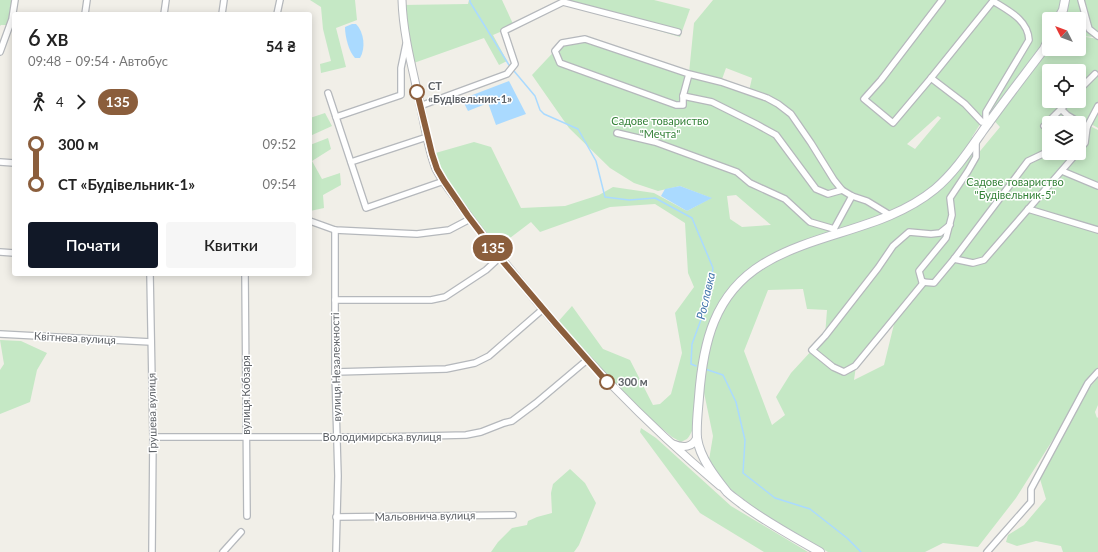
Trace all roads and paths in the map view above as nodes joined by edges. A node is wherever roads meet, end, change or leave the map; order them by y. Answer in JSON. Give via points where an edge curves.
{"nodes":[{"id":1,"x":15,"y":0,"type":"edge"},
{"id":2,"x":87,"y":0,"type":"edge"},
{"id":3,"x":166,"y":0,"type":"edge"},
{"id":4,"x":224,"y":0,"type":"edge"},
{"id":5,"x":280,"y":0,"type":"edge"},
{"id":6,"x":402,"y":0,"type":"edge"},
{"id":7,"x":942,"y":0,"type":"edge"},
{"id":8,"x":1064,"y":0,"type":"edge"},
{"id":9,"x":1081,"y":0,"type":"edge"},
{"id":10,"x":564,"y":1,"type":"edge"},
{"id":11,"x":13,"y":12,"type":"edge"},
{"id":12,"x":85,"y":12,"type":"edge"},
{"id":13,"x":164,"y":12,"type":"edge"},
{"id":14,"x":222,"y":12,"type":"edge"},
{"id":15,"x":277,"y":12,"type":"edge"},
{"id":16,"x":1062,"y":12,"type":"edge"},
{"id":17,"x":12,"y":19,"type":"edge"},
{"id":18,"x":678,"y":32,"type":"dead end"},
{"id":19,"x":1098,"y":36,"type":"edge"},
{"id":20,"x":407,"y":40,"type":"junction"},
{"id":21,"x":0,"y":52,"type":"edge"},
{"id":22,"x":1042,"y":52,"type":"edge"},
{"id":23,"x":689,"y":74,"type":"junction"},
{"id":24,"x":1095,"y":74,"type":"dead end"},
{"id":25,"x":931,"y":78,"type":"junction"},
{"id":26,"x":1086,"y":83,"type":"edge"},
{"id":27,"x":328,"y":93,"type":"dead end"},
{"id":28,"x":683,"y":96,"type":"junction"},
{"id":29,"x":420,"y":106,"type":"junction"},
{"id":30,"x":1098,"y":106,"type":"edge"},
{"id":31,"x":1060,"y":109,"type":"joint"},
{"id":32,"x":1053,"y":116,"type":"edge"},
{"id":33,"x":336,"y":117,"type":"junction"},
{"id":34,"x":988,"y":123,"type":"junction"},
{"id":35,"x":1087,"y":127,"type":"junction"},
{"id":36,"x":617,"y":133,"type":"dead end"},
{"id":37,"x":1086,"y":134,"type":"edge"},
{"id":38,"x":427,"y":137,"type":"junction"},
{"id":39,"x":976,"y":141,"type":"junction"},
{"id":40,"x":1042,"y":154,"type":"edge"},
{"id":41,"x":1071,"y":160,"type":"edge"},
{"id":42,"x":0,"y":162,"type":"edge"},
{"id":43,"x":351,"y":162,"type":"junction"},
{"id":44,"x":12,"y":163,"type":"edge"},
{"id":45,"x":1062,"y":171,"type":"junction"},
{"id":46,"x":444,"y":181,"type":"junction"},
{"id":47,"x":1098,"y":186,"type":"edge"},
{"id":48,"x":842,"y":190,"type":"junction"},
{"id":49,"x":852,"y":196,"type":"junction"},
{"id":50,"x":1028,"y":209,"type":"junction"},
{"id":51,"x":890,"y":215,"type":"junction"},
{"id":52,"x":470,"y":219,"type":"junction"},
{"id":53,"x":312,"y":222,"type":"edge"},
{"id":54,"x":950,"y":225,"type":"junction"},
{"id":55,"x":335,"y":230,"type":"junction"},
{"id":56,"x":1098,"y":230,"type":"edge"},
{"id":57,"x":835,"y":232,"type":"junction"},
{"id":58,"x":0,"y":252,"type":"edge"},
{"id":59,"x":12,"y":253,"type":"edge"},
{"id":60,"x":500,"y":258,"type":"junction"},
{"id":61,"x":954,"y":259,"type":"junction"},
{"id":62,"x":150,"y":276,"type":"edge"},
{"id":63,"x":246,"y":276,"type":"edge"},
{"id":64,"x":924,"y":282,"type":"junction"},
{"id":65,"x":335,"y":300,"type":"junction"},
{"id":66,"x":543,"y":309,"type":"junction"},
{"id":67,"x":0,"y":334,"type":"edge"},
{"id":68,"x":151,"y":342,"type":"junction"},
{"id":69,"x":587,"y":360,"type":"junction"},
{"id":70,"x":335,"y":372,"type":"junction"},
{"id":71,"x":1098,"y":372,"type":"edge"},
{"id":72,"x":153,"y":437,"type":"junction"},
{"id":73,"x":337,"y":437,"type":"junction"},
{"id":74,"x":697,"y":437,"type":"junction"},
{"id":75,"x":247,"y":438,"type":"junction"},
{"id":76,"x":670,"y":443,"type":"junction"},
{"id":77,"x":729,"y":494,"type":"junction"},
{"id":78,"x":514,"y":515,"type":"dead end"},
{"id":79,"x":247,"y":516,"type":"dead end"},
{"id":80,"x":336,"y":517,"type":"junction"},
{"id":81,"x":241,"y":532,"type":"dead end"},
{"id":82,"x":152,"y":552,"type":"edge"},
{"id":83,"x":223,"y":552,"type":"edge"},
{"id":84,"x":336,"y":552,"type":"edge"},
{"id":85,"x":820,"y":552,"type":"edge"},
{"id":86,"x":987,"y":552,"type":"edge"}],
"edges":[{"from":1,"to":11,"type":"street"},
{"from":2,"to":12,"type":"street"},
{"from":3,"to":13,"type":"street"},
{"from":4,"to":14,"type":"street"},
{"from":5,"to":15,"type":"street"},
{"from":6,"to":20,"type":"street"},
{"from":7,"to":25,"type":"street","via":[[881,80],[864,98],[893,123]]},
{"from":8,"to":16,"type":"main road"},
{"from":9,"to":19,"type":"street","via":[[1089,29]]},
{"from":10,"to":18,"type":"street"},
{"from":10,"to":29,"type":"street","via":[[504,31],[515,64],[507,74]]},
{"from":17,"to":21,"type":"street"},
{"from":20,"to":29,"type":"street"},
{"from":20,"to":33,"type":"street","via":[[401,68],[401,95]]},
{"from":22,"to":34,"type":"main road"},
{"from":23,"to":28,"type":"street"},
{"from":23,"to":28,"type":"street","via":[[585,39],[562,43],[555,51],[560,63],[676,105],[683,105]]},
{"from":23,"to":48,"type":"street","via":[[749,91],[778,104],[791,114]]},
{"from":24,"to":26,"type":"street"},
{"from":25,"to":34,"type":"street","via":[[965,104],[982,122]]},
{"from":25,"to":34,"type":"street","via":[[993,2],[1010,12],[1025,25],[1029,40],[986,112]]},
{"from":27,"to":33,"type":"street"},
{"from":28,"to":48,"type":"street","via":[[712,102],[776,135],[816,189],[828,194]]},
{"from":29,"to":38,"type":"street"},
{"from":30,"to":35,"type":"street"},
{"from":31,"to":32,"type":"street"},
{"from":31,"to":35,"type":"street"},
{"from":33,"to":43,"type":"street"},
{"from":34,"to":39,"type":"main road"},
{"from":35,"to":37,"type":"street"},
{"from":36,"to":57,"type":"street","via":[[655,142],[737,172],[750,183],[785,199],[810,222]]},
{"from":38,"to":43,"type":"street"},
{"from":38,"to":46,"type":"street","via":[[437,169]]},
{"from":39,"to":51,"type":"main road","via":[[963,159],[935,188]]},
{"from":39,"to":54,"type":"street","via":[[976,156],[950,198]]},
{"from":40,"to":61,"type":"street","via":[[1028,161]]},
{"from":41,"to":45,"type":"street"},
{"from":42,"to":44,"type":"street"},
{"from":43,"to":46,"type":"street","via":[[366,208]]},
{"from":45,"to":47,"type":"street"},
{"from":45,"to":50,"type":"street"},
{"from":46,"to":52,"type":"street"},
{"from":48,"to":49,"type":"street"},
{"from":49,"to":51,"type":"street","via":[[867,201]]},
{"from":49,"to":57,"type":"street"},
{"from":50,"to":56,"type":"street"},
{"from":50,"to":61,"type":"street","via":[[984,260],[973,263]]},
{"from":51,"to":57,"type":"main road","via":[[862,226]]},
{"from":52,"to":55,"type":"street","via":[[449,230],[417,234]]},
{"from":52,"to":60,"type":"street"},
{"from":53,"to":55,"type":"street"},
{"from":54,"to":64,"type":"street","via":[[946,238],[919,271]]},
{"from":54,"to":64,"type":"street","via":[[940,234],[908,232],[893,246],[812,350],[833,367],[844,372],[856,366]]},
{"from":55,"to":65,"type":"street","name":"вулиця Незалежності"},
{"from":57,"to":74,"type":"main road","via":[[781,253],[744,278],[729,294],[716,314],[705,350]]},
{"from":58,"to":59,"type":"street"},
{"from":60,"to":65,"type":"street","via":[[446,297],[431,300]]},
{"from":60,"to":66,"type":"street"},
{"from":61,"to":64,"type":"street","via":[[934,283]]},
{"from":62,"to":68,"type":"street","name":"Грушева вулиця"},
{"from":63,"to":75,"type":"street","name":"вулиця Кобзаря"},
{"from":65,"to":70,"type":"street","name":"вулиця Незалежності"},
{"from":66,"to":69,"type":"street"},
{"from":66,"to":70,"type":"street","via":[[489,356],[475,363],[446,368]]},
{"from":67,"to":68,"type":"street","name":"Квітнева вулиця"},
{"from":68,"to":72,"type":"street","name":"Грушева вулиця"},
{"from":69,"to":73,"type":"street","name":"Володимирська вулиця","via":[[512,421],[481,432],[446,436]]},
{"from":69,"to":76,"type":"street"},
{"from":70,"to":73,"type":"street","name":"вулиця Незалежності"},
{"from":71,"to":86,"type":"street","via":[[1088,383],[1031,489],[1031,502]]},
{"from":72,"to":75,"type":"street","name":"Володимирська вулиця"},
{"from":72,"to":82,"type":"street","name":"Грушева вулиця"},
{"from":73,"to":75,"type":"street","name":"Володимирська вулиця"},
{"from":73,"to":80,"type":"street","name":"вулиця Незалежності"},
{"from":74,"to":76,"type":"street","via":[[689,446],[679,447]]},
{"from":74,"to":77,"type":"main road","via":[[708,466]]},
{"from":75,"to":79,"type":"street","name":"вулиця Кобзаря"},
{"from":76,"to":77,"type":"street"},
{"from":77,"to":85,"type":"main road","via":[[764,519]]},
{"from":78,"to":80,"type":"street","name":"Мальовнича вулиця"},
{"from":80,"to":84,"type":"street","name":"вулиця Незалежності"},
{"from":81,"to":83,"type":"street"}]}
